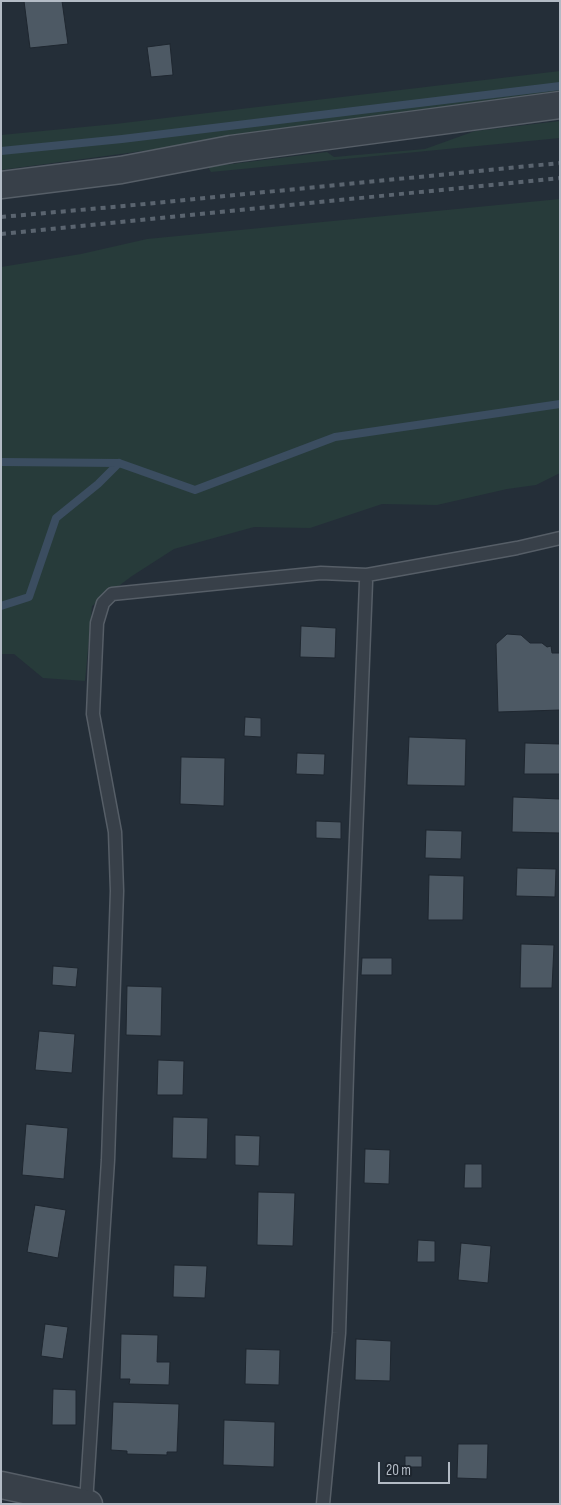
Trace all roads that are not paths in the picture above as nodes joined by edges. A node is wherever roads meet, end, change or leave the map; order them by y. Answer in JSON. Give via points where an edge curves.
{"nodes":[{"id":1,"x":560,"y":105,"type":"edge"},
{"id":2,"x":1,"y":185,"type":"edge"},
{"id":3,"x":560,"y":538,"type":"edge"},
{"id":4,"x":366,"y":582,"type":"dead end"},
{"id":5,"x":1,"y":1485,"type":"edge"},
{"id":6,"x":88,"y":1503,"type":"edge"},
{"id":7,"x":324,"y":1504,"type":"edge"}],
"edges":[{"from":1,"to":2,"type":"street","via":[[231,149],[121,170]]},
{"from":3,"to":6,"type":"lane","via":[[367,575],[321,572],[112,594],[104,604],[97,623],[94,714],[115,832],[117,891],[108,1160]]},
{"from":4,"to":7,"type":"lane","via":[[340,1333]]},
{"from":5,"to":6,"type":"street"}]}
